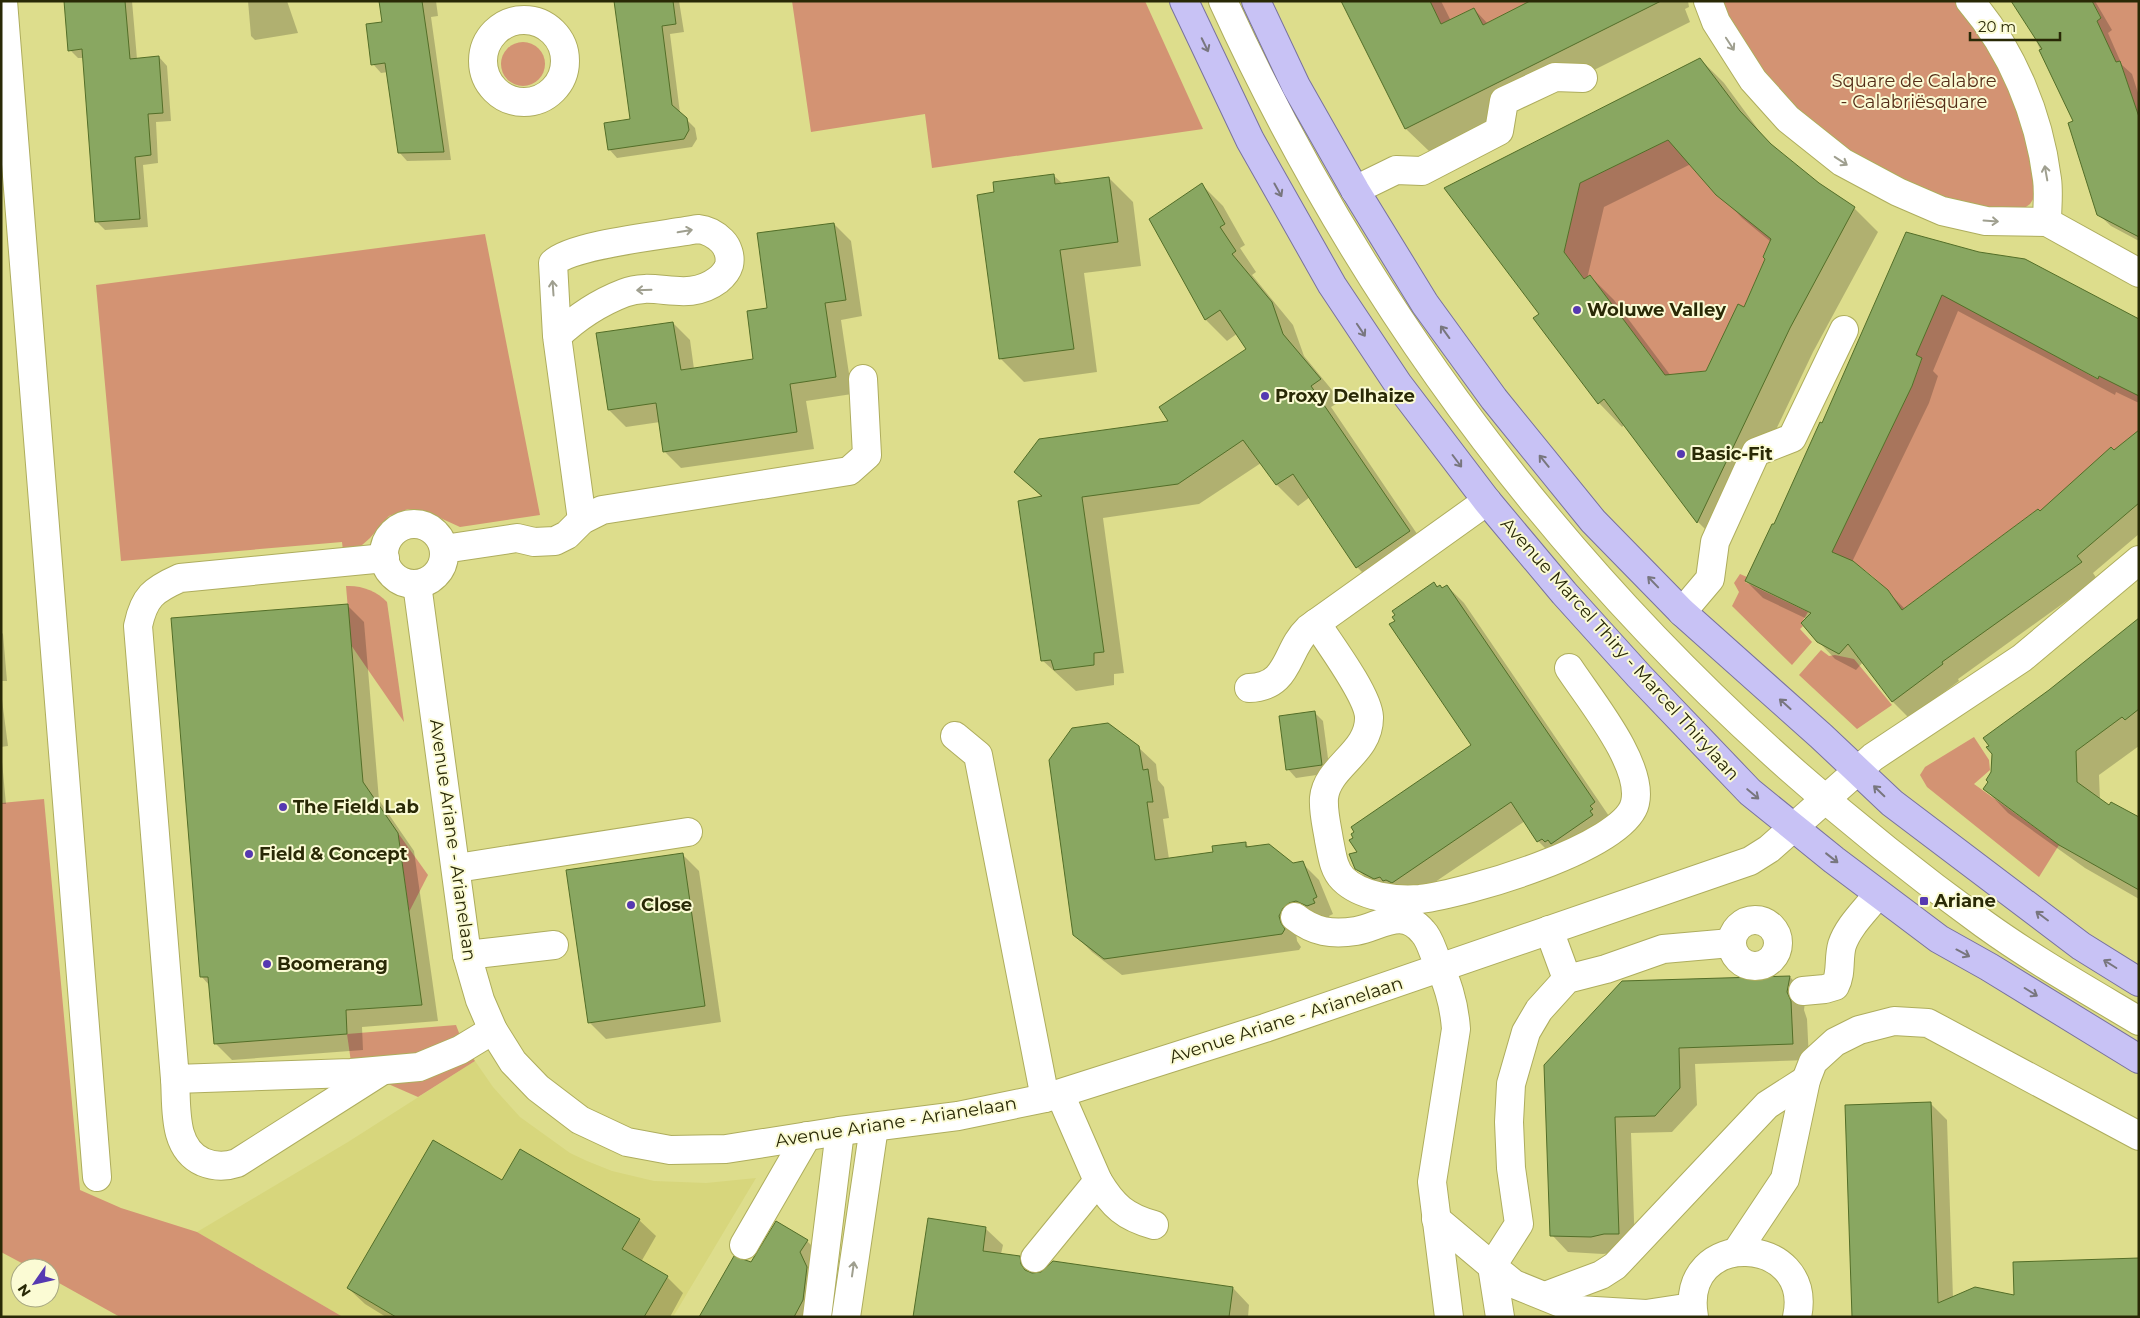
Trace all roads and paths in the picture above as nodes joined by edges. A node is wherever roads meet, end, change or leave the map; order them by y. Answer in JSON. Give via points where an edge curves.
{"nodes":[{"id":1,"x":2,"y":1,"type":"edge"},
{"id":2,"x":1184,"y":1,"type":"edge"},
{"id":3,"x":1223,"y":1,"type":"edge"},
{"id":4,"x":1256,"y":1,"type":"edge"},
{"id":5,"x":1708,"y":1,"type":"edge"},
{"id":6,"x":1970,"y":1,"type":"edge"},
{"id":7,"x":1584,"y":78,"type":"dead end"},
{"id":8,"x":1355,"y":190,"type":"junction"},
{"id":9,"x":2047,"y":222,"type":"junction"},
{"id":10,"x":2139,"y":273,"type":"edge"},
{"id":11,"x":1844,"y":330,"type":"dead end"},
{"id":12,"x":557,"y":336,"type":"junction"},
{"id":13,"x":863,"y":379,"type":"dead end"},
{"id":14,"x":1487,"y":501,"type":"junction"},
{"id":15,"x":582,"y":520,"type":"junction"},
{"id":16,"x":444,"y":549,"type":"junction"},
{"id":17,"x":384,"y":558,"type":"junction"},
{"id":18,"x":2139,"y":560,"type":"edge"},
{"id":19,"x":417,"y":584,"type":"junction"},
{"id":20,"x":1682,"y":612,"type":"junction"},
{"id":21,"x":1316,"y":623,"type":"junction"},
{"id":22,"x":1569,"y":668,"type":"dead end"},
{"id":23,"x":1249,"y":688,"type":"dead end"},
{"id":24,"x":955,"y":736,"type":"dead end"},
{"id":25,"x":1858,"y":771,"type":"junction"},
{"id":26,"x":1826,"y":799,"type":"junction"},
{"id":27,"x":1794,"y":828,"type":"junction"},
{"id":28,"x":688,"y":832,"type":"dead end"},
{"id":29,"x":456,"y":868,"type":"junction"},
{"id":30,"x":1878,"y":894,"type":"junction"},
{"id":31,"x":1295,"y":917,"type":"dead end"},
{"id":32,"x":1549,"y":930,"type":"junction"},
{"id":33,"x":1732,"y":943,"type":"dead end"},
{"id":34,"x":554,"y":945,"type":"dead end"},
{"id":35,"x":467,"y":955,"type":"junction"},
{"id":36,"x":1441,"y":968,"type":"junction"},
{"id":37,"x":1567,"y":979,"type":"junction"},
{"id":38,"x":2139,"y":982,"type":"edge"},
{"id":39,"x":1803,"y":991,"type":"dead end"},
{"id":40,"x":2139,"y":1021,"type":"edge"},
{"id":41,"x":493,"y":1030,"type":"junction"},
{"id":42,"x":2139,"y":1059,"type":"edge"},
{"id":43,"x":384,"y":1070,"type":"junction"},
{"id":44,"x":175,"y":1079,"type":"junction"},
{"id":45,"x":1806,"y":1080,"type":"junction"},
{"id":46,"x":1053,"y":1096,"type":"junction"},
{"id":47,"x":874,"y":1127,"type":"junction"},
{"id":48,"x":840,"y":1131,"type":"junction"},
{"id":49,"x":807,"y":1136,"type":"junction"},
{"id":50,"x":2139,"y":1136,"type":"edge"},
{"id":51,"x":97,"y":1177,"type":"dead end"},
{"id":52,"x":1098,"y":1181,"type":"junction"},
{"id":53,"x":1436,"y":1219,"type":"junction"},
{"id":54,"x":1154,"y":1225,"type":"dead end"},
{"id":55,"x":744,"y":1245,"type":"dead end"},
{"id":56,"x":1737,"y":1252,"type":"junction"},
{"id":57,"x":1035,"y":1258,"type":"dead end"},
{"id":58,"x":1492,"y":1266,"type":"junction"},
{"id":59,"x":1545,"y":1296,"type":"junction"},
{"id":60,"x":1693,"y":1312,"type":"edge"},
{"id":61,"x":1578,"y":1313,"type":"edge"},
{"id":62,"x":817,"y":1317,"type":"edge"},
{"id":63,"x":846,"y":1317,"type":"edge"},
{"id":64,"x":1449,"y":1317,"type":"edge"},
{"id":65,"x":1500,"y":1317,"type":"edge"},
{"id":66,"x":1796,"y":1317,"type":"edge"}],
"edges":[{"from":1,"to":51,"type":"street"},
{"from":2,"to":14,"type":"main road","name":"Avenue Marcel Thiry - Marcel Thirylaan","one_way":true,"via":[[1250,140],[1332,285],[1398,384]]},
{"from":3,"to":26,"type":"street","name":"Avenue Marcel Thiry - Marcel Thirylaan","via":[[1257,76],[1350,244],[1464,414],[1553,526],[1625,609],[1696,681]]},
{"from":4,"to":8,"type":"main road","via":[[1296,86]]},
{"from":5,"to":9,"type":"street","one_way":true,"via":[[1716,22],[1753,80],[1788,118],[1842,162],[1942,211],[1986,221]]},
{"from":9,"to":6,"type":"street","one_way":true,"via":[[2048,181],[2035,118],[2014,67]]},
{"from":7,"to":8,"type":"street","via":[[1555,77],[1504,101],[1499,131],[1422,171],[1396,170]]},
{"from":20,"to":8,"type":"main road","one_way":true,"via":[[1593,521],[1494,399],[1424,304]]},
{"from":9,"to":10,"type":"street"},
{"from":11,"to":20,"type":"street","via":[[1792,438],[1756,452],[1715,542],[1710,579]]},
{"from":12,"to":12,"type":"street","one_way":true,"via":[[552,269],[558,258],[581,249],[698,229],[712,233],[724,243],[730,260],[723,276],[715,283],[687,293],[627,292],[591,308]]},
{"from":12,"to":15,"type":"street"},
{"from":13,"to":15,"type":"street","via":[[867,455],[848,471],[602,510]]},
{"from":14,"to":21,"type":"street"},
{"from":14,"to":27,"type":"main road","name":"Avenue Marcel Thiry - Marcel Thirylaan","one_way":true,"via":[[1564,593],[1640,676],[1744,786]]},
{"from":15,"to":16,"type":"street","via":[[556,541],[516,538]]},
{"from":16,"to":17,"type":"street","via":[[435,533],[427,527],[408,525],[392,534]]},
{"from":16,"to":19,"type":"street","via":[[441,568],[427,582]]},
{"from":17,"to":19,"type":"street","via":[[387,567],[399,580]]},
{"from":17,"to":44,"type":"street","via":[[180,578],[161,586],[141,608],[138,626]]},
{"from":18,"to":25,"type":"street","name":"Avenue Ariane - Arianelaan","via":[[2022,658],[1873,757]]},
{"from":19,"to":29,"type":"street","name":"Avenue Ariane - Arianelaan"},
{"from":25,"to":20,"type":"main road","one_way":true},
{"from":21,"to":22,"type":"street","via":[[1361,694],[1369,714],[1369,729],[1362,744],[1334,776],[1324,798],[1333,861],[1337,872],[1351,886],[1376,896],[1418,899],[1502,879],[1548,863],[1612,832],[1631,815],[1636,788],[1633,769]]},
{"from":21,"to":23,"type":"street","via":[[1299,637],[1289,662],[1273,682],[1261,688]]},
{"from":24,"to":46,"type":"street","via":[[978,754]]},
{"from":25,"to":26,"type":"street","name":"Avenue Ariane - Arianelaan"},
{"from":38,"to":25,"type":"main road","one_way":true,"via":[[2073,940],[1892,803]]},
{"from":26,"to":27,"type":"street","name":"Avenue Ariane - Arianelaan"},
{"from":26,"to":40,"type":"street","name":"Avenue Marcel Thiry - Marcel Thirylaan","via":[[1986,925]]},
{"from":27,"to":30,"type":"main road","name":"Avenue Marcel Thiry - Marcel Thirylaan","one_way":true},
{"from":27,"to":32,"type":"street","name":"Avenue Ariane - Arianelaan","via":[[1750,861]]},
{"from":28,"to":29,"type":"street"},
{"from":29,"to":35,"type":"street","name":"Avenue Ariane - Arianelaan"},
{"from":30,"to":39,"type":"street","via":[[1842,944],[1840,977],[1834,986]]},
{"from":30,"to":42,"type":"main road","name":"Avenue Marcel Thiry - Marcel Thirylaan","one_way":true,"via":[[1939,939]]},
{"from":31,"to":36,"type":"street","via":[[1307,927],[1333,933],[1357,931],[1393,919],[1409,921],[1424,932]]},
{"from":32,"to":36,"type":"street","name":"Avenue Ariane - Arianelaan"},
{"from":32,"to":37,"type":"street"},
{"from":33,"to":37,"type":"street","via":[[1663,949]]},
{"from":34,"to":35,"type":"street"},
{"from":35,"to":41,"type":"street","name":"Avenue Ariane - Arianelaan"},
{"from":36,"to":46,"type":"street","name":"Avenue Ariane - Arianelaan"},
{"from":36,"to":53,"type":"street","via":[[1454,1004],[1456,1029],[1432,1182]]},
{"from":37,"to":58,"type":"street","via":[[1551,994],[1526,1032],[1512,1084],[1509,1122],[1511,1168],[1519,1224]]},
{"from":41,"to":43,"type":"street","via":[[460,1050],[419,1067]]},
{"from":41,"to":49,"type":"street","name":"Avenue Ariane - Arianelaan","via":[[513,1062],[538,1088],[580,1120],[627,1142],[670,1150],[726,1149]]},
{"from":43,"to":44,"type":"street"},
{"from":43,"to":44,"type":"street","via":[[228,1166],[196,1159],[186,1148],[178,1130]]},
{"from":45,"to":50,"type":"street","via":[[1813,1062],[1835,1042],[1859,1030],[1894,1021],[1928,1023]]},
{"from":45,"to":56,"type":"street","via":[[1785,1179]]},
{"from":45,"to":59,"type":"street","via":[[1767,1105],[1615,1266]]},
{"from":46,"to":47,"type":"street","name":"Avenue Ariane - Arianelaan","via":[[958,1116]]},
{"from":46,"to":52,"type":"street"},
{"from":47,"to":48,"type":"street","name":"Avenue Ariane - Arianelaan"},
{"from":63,"to":47,"type":"street","one_way":true},
{"from":48,"to":49,"type":"street","name":"Avenue Ariane - Arianelaan"},
{"from":48,"to":62,"type":"street"},
{"from":49,"to":55,"type":"street"},
{"from":52,"to":54,"type":"street","via":[[1109,1199],[1124,1213]]},
{"from":52,"to":57,"type":"street"},
{"from":53,"to":58,"type":"street"},
{"from":53,"to":64,"type":"street"},
{"from":56,"to":60,"type":"street","via":[[1722,1256],[1699,1277],[1693,1292]]},
{"from":56,"to":66,"type":"street","via":[[1754,1251],[1782,1265],[1797,1293]]},
{"from":58,"to":59,"type":"street","via":[[1514,1284]]},
{"from":58,"to":65,"type":"street"},
{"from":59,"to":61,"type":"street"},
{"from":60,"to":61,"type":"street"}]}
